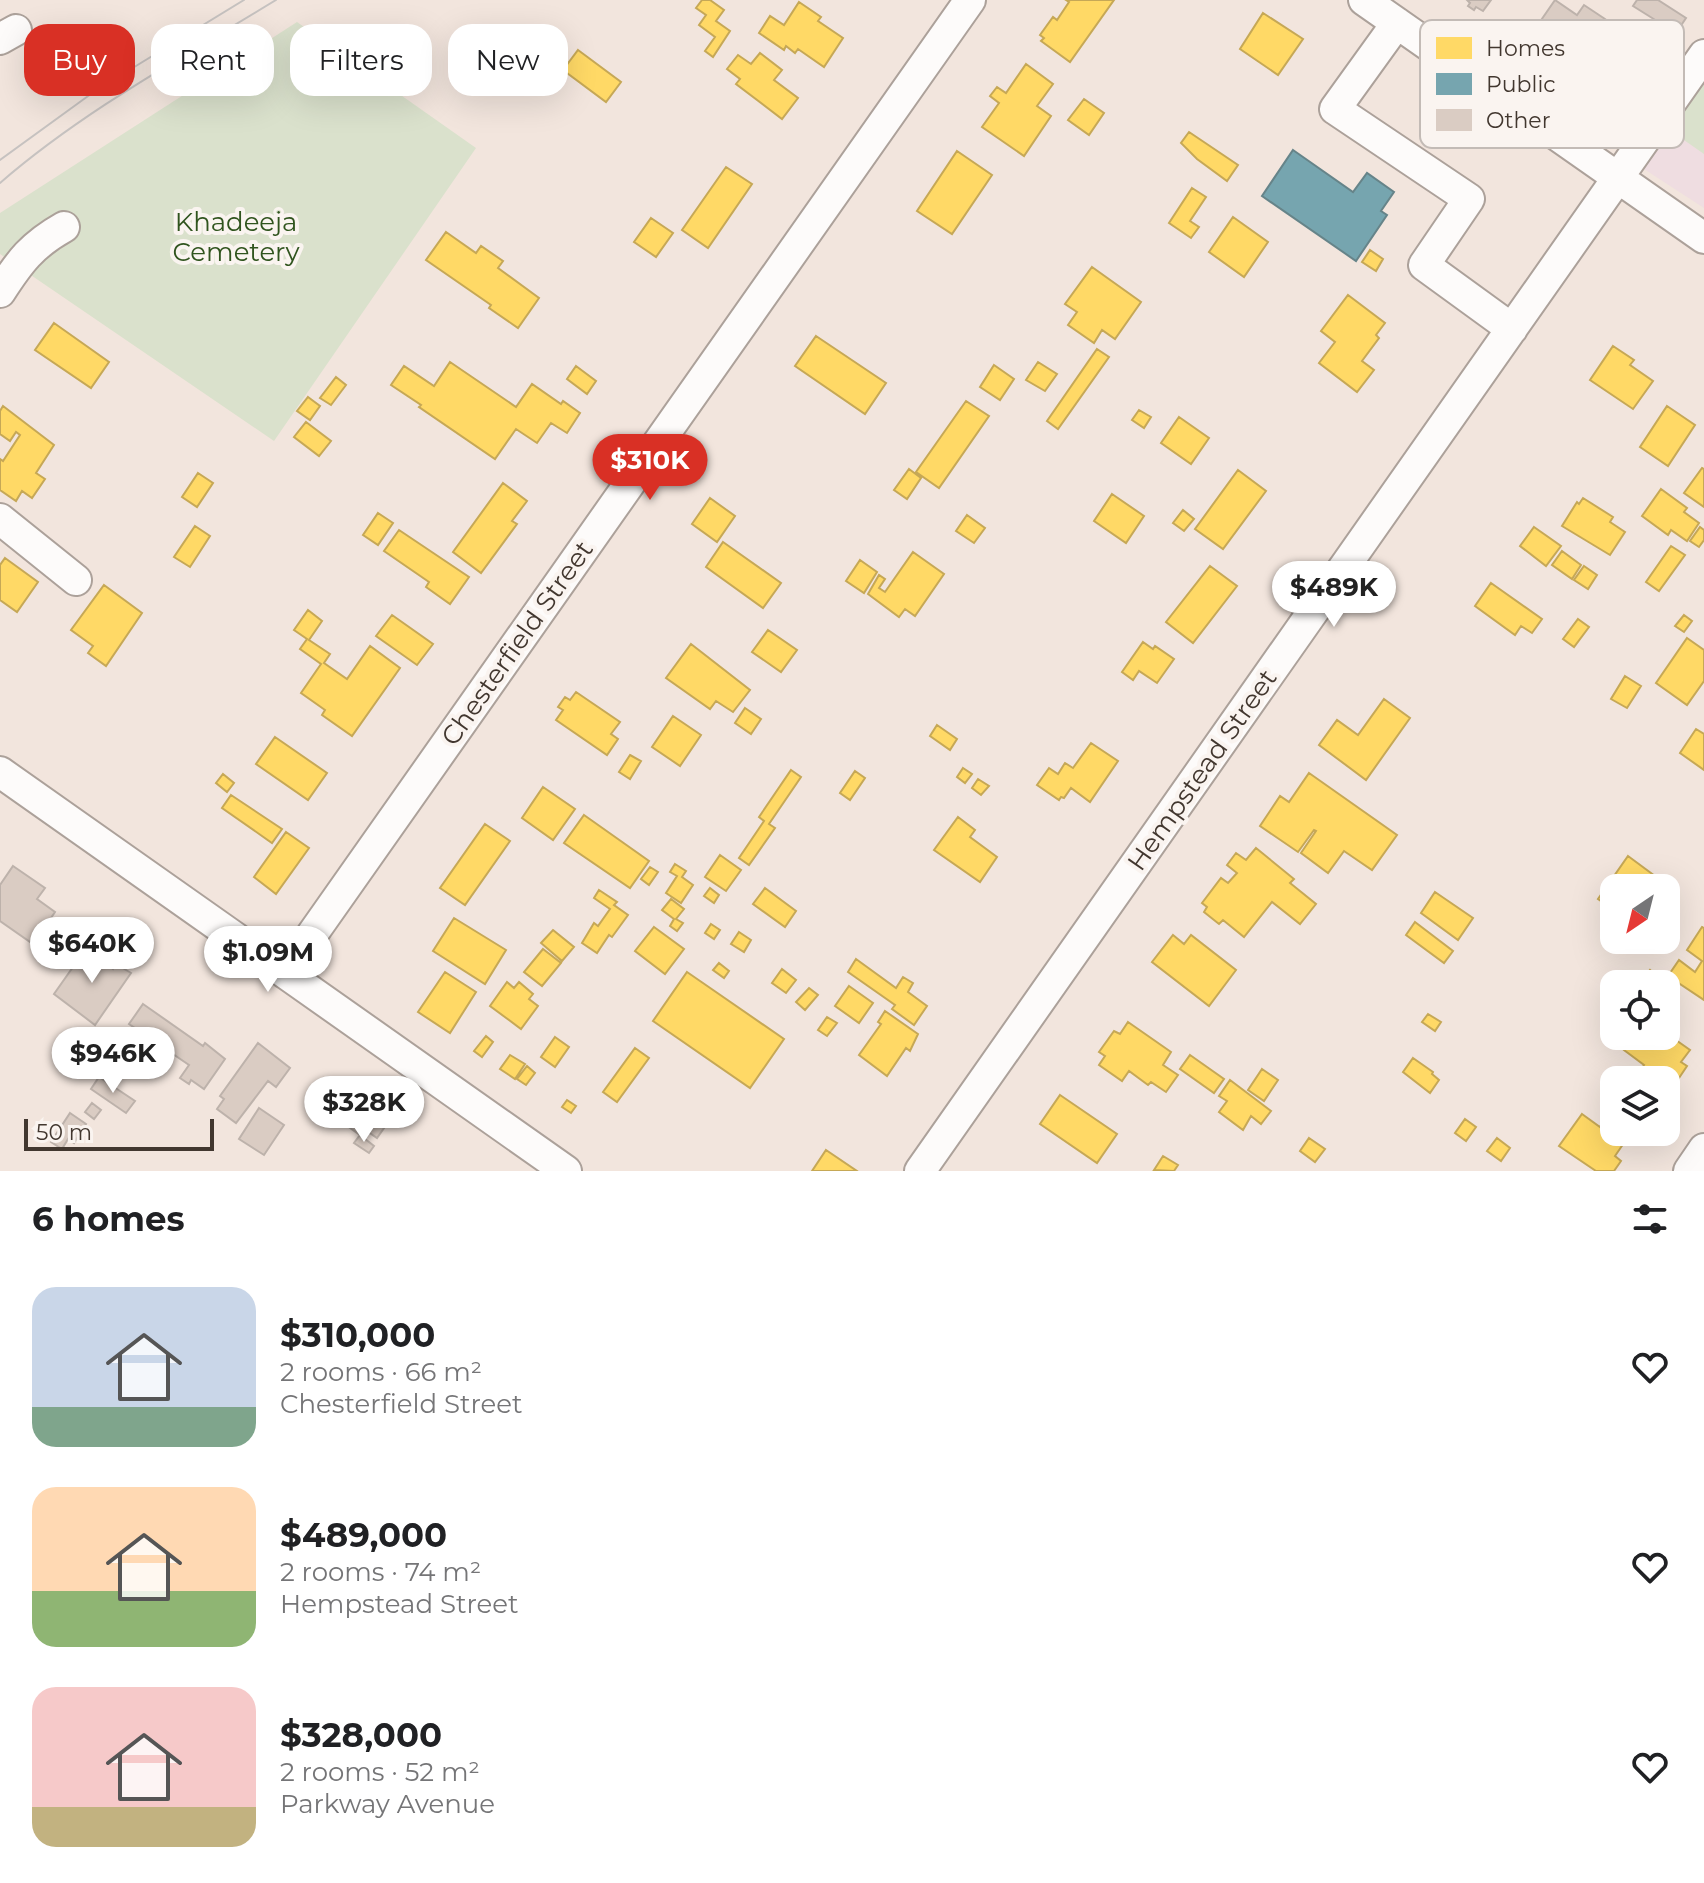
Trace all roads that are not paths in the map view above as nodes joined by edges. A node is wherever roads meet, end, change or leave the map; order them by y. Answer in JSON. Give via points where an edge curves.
{"nodes":[{"id":1,"x":970,"y":0,"type":"edge"},
{"id":2,"x":1364,"y":0,"type":"edge"},
{"id":3,"x":1397,"y":23,"type":"junction"},
{"id":4,"x":1420,"y":39,"type":"edge"},
{"id":5,"x":1704,"y":55,"type":"edge"},
{"id":6,"x":1684,"y":84,"type":"edge"},
{"id":7,"x":1575,"y":148,"type":"edge"},
{"id":8,"x":1639,"y":148,"type":"edge"},
{"id":9,"x":1618,"y":178,"type":"junction"},
{"id":10,"x":64,"y":227,"type":"dead end"},
{"id":11,"x":1704,"y":238,"type":"edge"},
{"id":12,"x":0,"y":292,"type":"edge"},
{"id":13,"x":1512,"y":329,"type":"junction"},
{"id":14,"x":0,"y":519,"type":"edge"},
{"id":15,"x":76,"y":580,"type":"dead end"},
{"id":16,"x":0,"y":772,"type":"edge"},
{"id":17,"x":285,"y":973,"type":"junction"},
{"id":18,"x":1704,"y":1149,"type":"edge"},
{"id":19,"x":566,"y":1171,"type":"edge"},
{"id":20,"x":920,"y":1171,"type":"edge"},
{"id":21,"x":1689,"y":1171,"type":"edge"}],
"edges":[{"from":1,"to":17,"type":"street","name":"Chesterfield Street"},
{"from":2,"to":3,"type":"street"},
{"from":3,"to":4,"type":"street"},
{"from":3,"to":13,"type":"street","via":[[1335,109],[1469,199],[1424,265]]},
{"from":5,"to":6,"type":"street","name":"Hempstead Street"},
{"from":7,"to":9,"type":"street"},
{"from":8,"to":9,"type":"street","name":"Hempstead Street"},
{"from":9,"to":11,"type":"street"},
{"from":9,"to":13,"type":"street","name":"Hempstead Street"},
{"from":10,"to":12,"type":"street","via":[[40,240]]},
{"from":13,"to":20,"type":"street","name":"Hempstead Street"},
{"from":14,"to":15,"type":"street"},
{"from":16,"to":17,"type":"street"},
{"from":17,"to":19,"type":"street"},
{"from":18,"to":21,"type":"street"}]}
